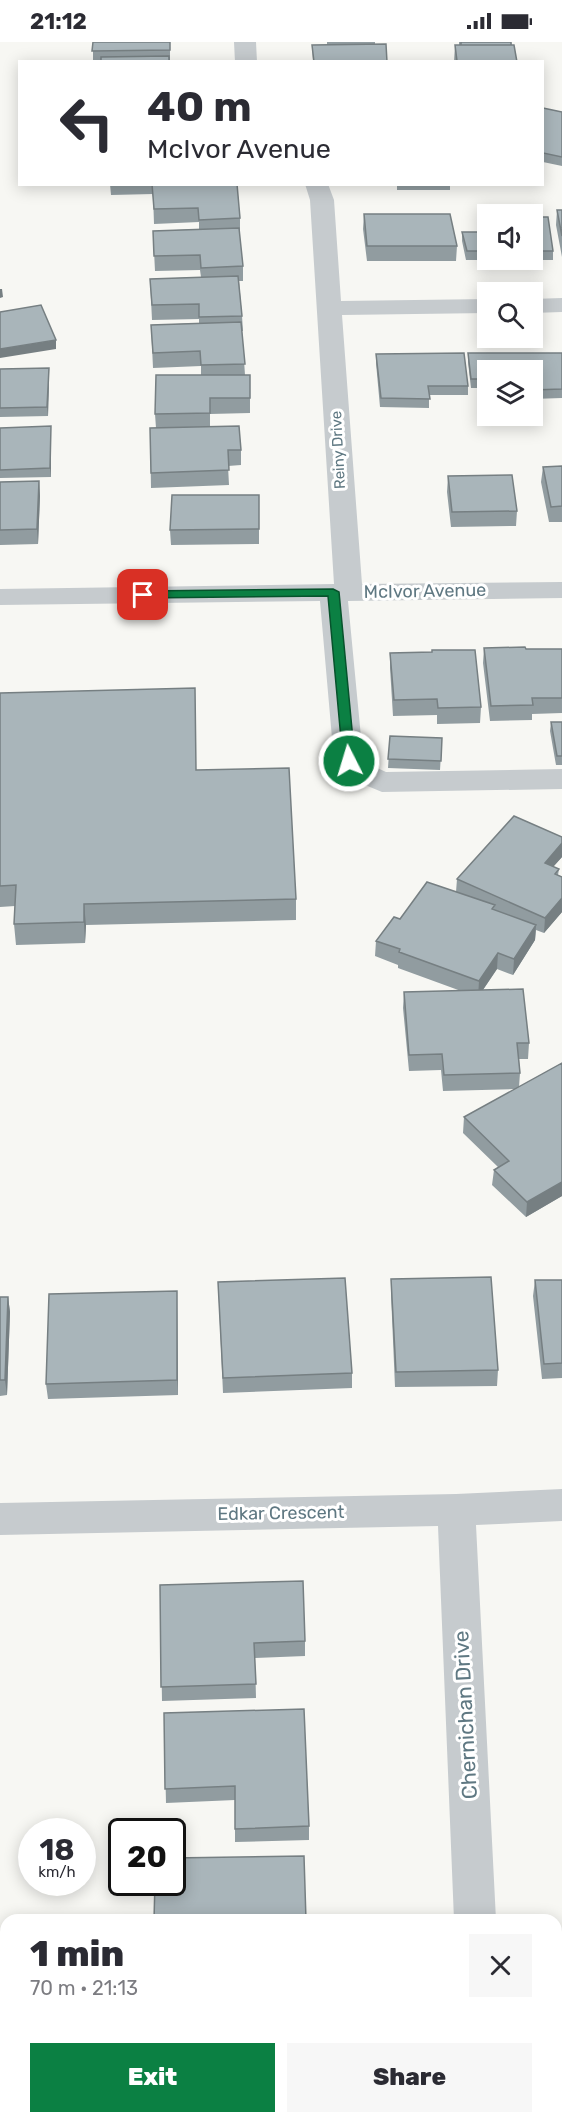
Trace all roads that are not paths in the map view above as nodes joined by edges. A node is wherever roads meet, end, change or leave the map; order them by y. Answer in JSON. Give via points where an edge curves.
{"nodes":[{"id":1,"x":245,"y":42,"type":"edge"},
{"id":2,"x":246,"y":60,"type":"edge"},
{"id":3,"x":317,"y":186,"type":"edge"},
{"id":4,"x":562,"y":305,"type":"edge"},
{"id":5,"x":477,"y":306,"type":"edge"},
{"id":6,"x":543,"y":306,"type":"edge"},
{"id":7,"x":330,"y":308,"type":"junction"},
{"id":8,"x":562,"y":590,"type":"edge"},
{"id":9,"x":341,"y":592,"type":"junction"},
{"id":10,"x":0,"y":597,"type":"edge"},
{"id":11,"x":562,"y":779,"type":"edge"},
{"id":12,"x":562,"y":1505,"type":"edge"},
{"id":13,"x":456,"y":1510,"type":"junction"},
{"id":14,"x":0,"y":1519,"type":"edge"},
{"id":15,"x":474,"y":1914,"type":"edge"}],
"edges":[{"from":1,"to":2,"type":"street"},
{"from":3,"to":7,"type":"street","name":"Reiny Drive","via":[[322,200]]},
{"from":4,"to":6,"type":"street"},
{"from":5,"to":7,"type":"street"},
{"from":7,"to":9,"type":"street","name":"Reiny Drive","via":[[345,561]]},
{"from":8,"to":9,"type":"street","name":"McIvor Avenue"},
{"from":9,"to":10,"type":"street","name":"McIvor Avenue"},
{"from":9,"to":11,"type":"street","name":"Reiny Drive","via":[[349,761],[363,773],[382,782]]},
{"from":12,"to":13,"type":"street","name":"Edkar Crescent"},
{"from":13,"to":14,"type":"street","name":"Edkar Crescent"},
{"from":13,"to":15,"type":"street","name":"Chernichan Drive"}]}
